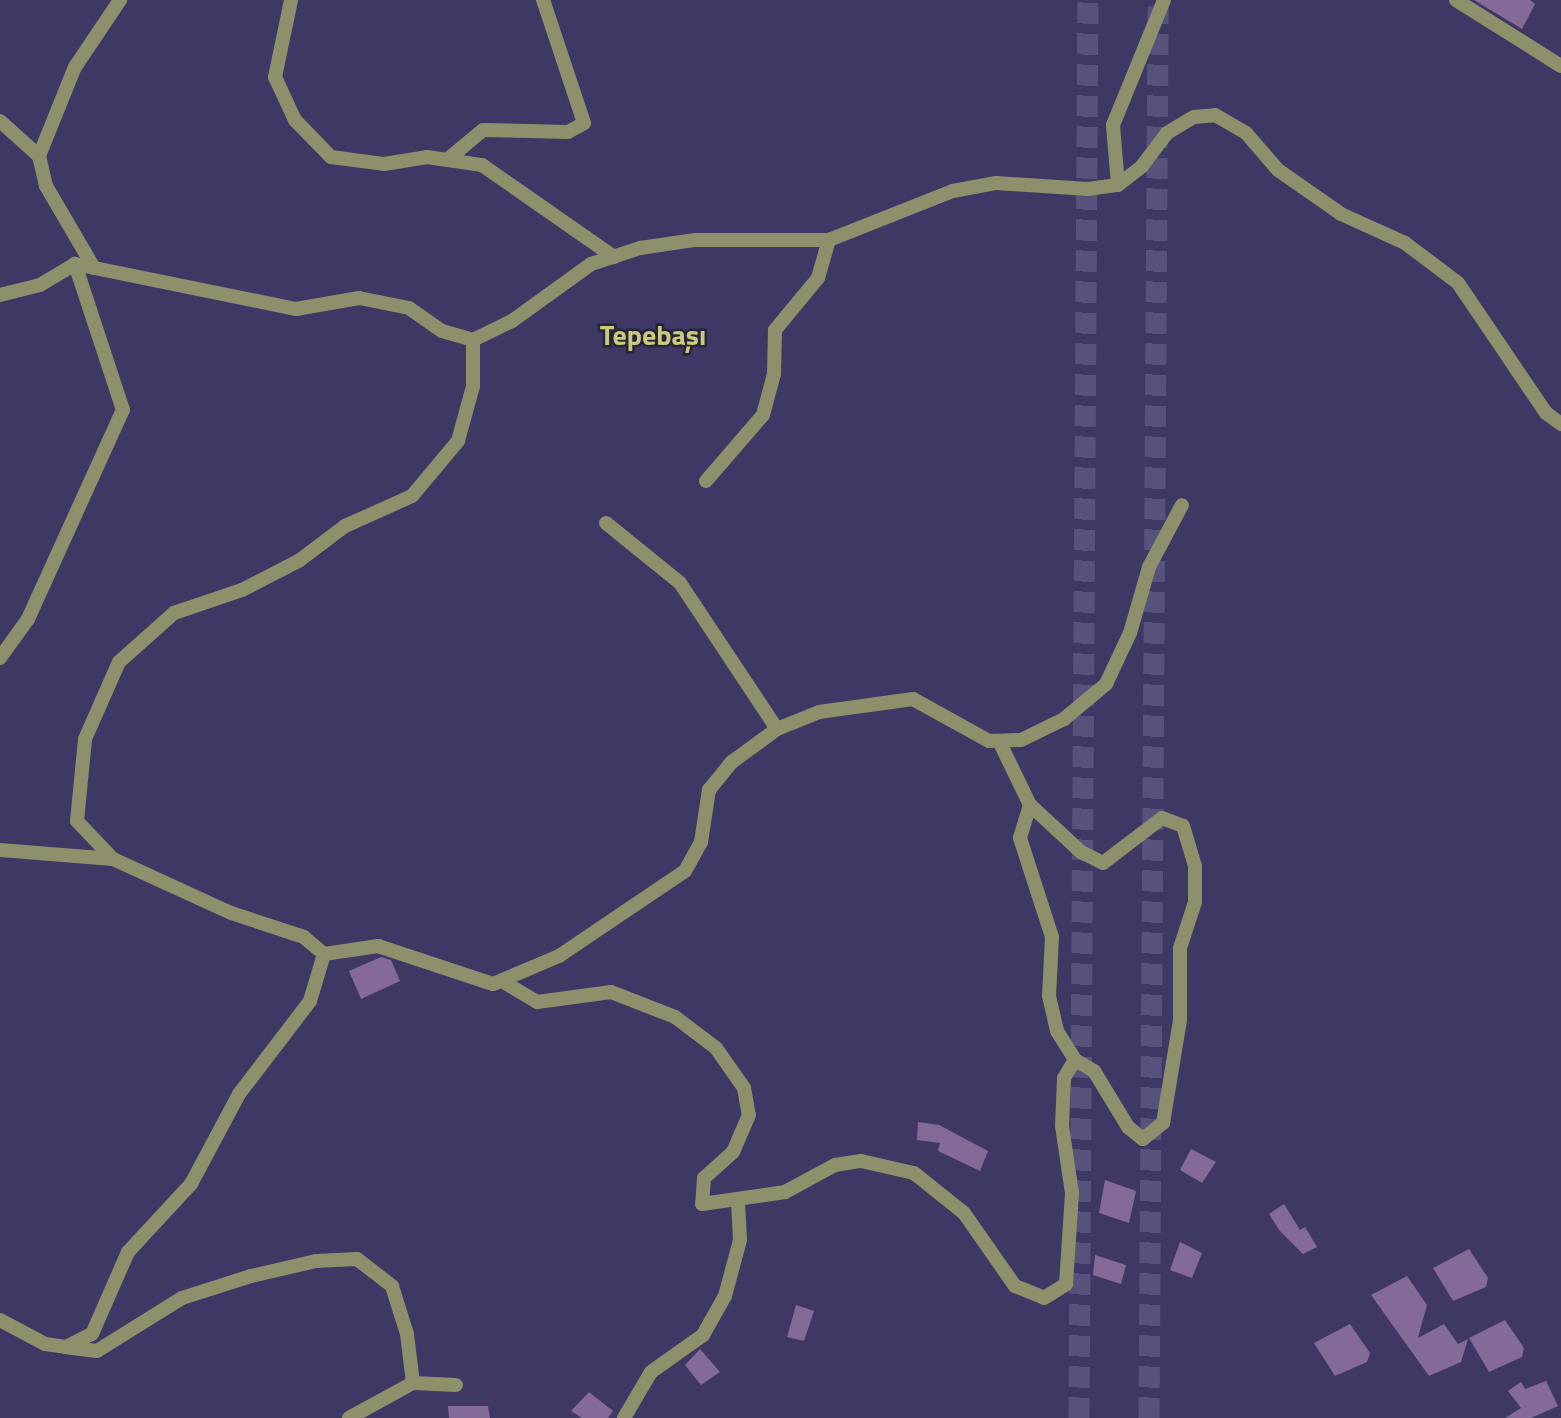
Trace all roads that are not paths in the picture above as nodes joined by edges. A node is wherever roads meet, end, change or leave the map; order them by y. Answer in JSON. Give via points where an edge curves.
{"nodes":[{"id":1,"x":120,"y":0,"type":"edge"},
{"id":2,"x":291,"y":0,"type":"edge"},
{"id":3,"x":542,"y":0,"type":"edge"},
{"id":4,"x":1164,"y":0,"type":"edge"},
{"id":5,"x":1455,"y":0,"type":"edge"},
{"id":6,"x":1561,"y":66,"type":"edge"},
{"id":7,"x":0,"y":121,"type":"edge"},
{"id":8,"x":39,"y":156,"type":"junction"},
{"id":9,"x":447,"y":160,"type":"junction"},
{"id":10,"x":1118,"y":185,"type":"junction"},
{"id":11,"x":829,"y":240,"type":"junction"},
{"id":12,"x":614,"y":257,"type":"junction"},
{"id":13,"x":75,"y":264,"type":"junction"},
{"id":14,"x":94,"y":268,"type":"junction"},
{"id":15,"x":0,"y":295,"type":"edge"},
{"id":16,"x":473,"y":340,"type":"junction"},
{"id":17,"x":1561,"y":424,"type":"edge"},
{"id":18,"x":706,"y":481,"type":"dead end"},
{"id":19,"x":1182,"y":506,"type":"dead end"},
{"id":20,"x":606,"y":523,"type":"dead end"},
{"id":21,"x":0,"y":657,"type":"edge"},
{"id":22,"x":777,"y":729,"type":"junction"},
{"id":23,"x":999,"y":741,"type":"junction"},
{"id":24,"x":1030,"y":805,"type":"junction"},
{"id":25,"x":0,"y":850,"type":"edge"},
{"id":26,"x":113,"y":859,"type":"junction"},
{"id":27,"x":324,"y":954,"type":"junction"},
{"id":28,"x":502,"y":981,"type":"junction"},
{"id":29,"x":1075,"y":1060,"type":"junction"},
{"id":30,"x":737,"y":1202,"type":"junction"},
{"id":31,"x":0,"y":1320,"type":"edge"},
{"id":32,"x":66,"y":1347,"type":"junction"},
{"id":33,"x":413,"y":1383,"type":"junction"},
{"id":34,"x":456,"y":1385,"type":"dead end"},
{"id":35,"x":349,"y":1418,"type":"edge"},
{"id":36,"x":624,"y":1418,"type":"edge"}],
"edges":[{"from":1,"to":8,"type":"street","via":[[75,67]]},
{"from":2,"to":9,"type":"street","via":[[275,77],[295,120],[322,148],[331,157],[384,164],[427,157]]},
{"from":3,"to":9,"type":"street","via":[[584,123],[568,132],[483,130]]},
{"from":4,"to":10,"type":"street","via":[[1113,125]]},
{"from":5,"to":6,"type":"street"},
{"from":7,"to":8,"type":"street"},
{"from":8,"to":14,"type":"street","via":[[46,186]]},
{"from":9,"to":12,"type":"street","via":[[482,165]]},
{"from":10,"to":11,"type":"street","via":[[1088,189],[996,183],[953,191]]},
{"from":10,"to":17,"type":"street","via":[[1142,166],[1167,133],[1194,117],[1215,115],[1246,133],[1278,170],[1331,207],[1405,243],[1458,283],[1546,413]]},
{"from":11,"to":12,"type":"street","via":[[695,240]]},
{"from":11,"to":18,"type":"street","via":[[818,278],[775,330],[774,374],[764,415]]},
{"from":12,"to":16,"type":"street","via":[[591,264],[512,321]]},
{"from":13,"to":14,"type":"street"},
{"from":13,"to":15,"type":"street","via":[[40,285]]},
{"from":13,"to":21,"type":"street","via":[[123,410],[28,618]]},
{"from":14,"to":16,"type":"street","via":[[296,309],[359,298],[409,308],[442,331]]},
{"from":16,"to":26,"type":"street","via":[[473,386],[458,441],[412,496],[345,526],[300,560],[242,590],[174,613],[119,662],[85,739],[77,821]]},
{"from":19,"to":23,"type":"street","via":[[1149,567],[1130,633],[1106,684],[1065,719],[1021,740]]},
{"from":20,"to":22,"type":"street","via":[[680,583]]},
{"from":22,"to":23,"type":"street","via":[[820,712],[913,699],[989,741]]},
{"from":22,"to":28,"type":"street","via":[[732,762],[709,790],[701,842],[685,871],[559,956]]},
{"from":23,"to":24,"type":"street"},
{"from":24,"to":29,"type":"street","via":[[1020,838],[1052,937],[1049,996],[1056,1031]]},
{"from":24,"to":29,"type":"street","via":[[1081,852],[1103,863],[1162,818],[1183,826],[1195,866],[1195,902],[1180,948],[1180,1020],[1163,1123],[1143,1139],[1128,1127],[1094,1071]]},
{"from":25,"to":26,"type":"street"},
{"from":26,"to":27,"type":"street","via":[[231,913],[304,937]]},
{"from":27,"to":28,"type":"street","via":[[378,946],[493,984]]},
{"from":27,"to":32,"type":"street","via":[[310,1001],[239,1094],[191,1184],[128,1252],[92,1334]]},
{"from":28,"to":30,"type":"street","via":[[537,1002],[611,992],[675,1017],[716,1048],[744,1088],[749,1115],[733,1152],[704,1178],[702,1204]]},
{"from":29,"to":30,"type":"street","via":[[1064,1078],[1062,1126],[1072,1193],[1066,1284],[1044,1298],[1016,1286],[964,1213],[914,1173],[861,1161],[835,1165],[785,1192]]},
{"from":30,"to":36,"type":"street","via":[[740,1240],[725,1296],[703,1335],[651,1372]]},
{"from":31,"to":32,"type":"street","via":[[45,1344]]},
{"from":32,"to":33,"type":"street","via":[[97,1351],[182,1298],[251,1276],[316,1261],[358,1259],[392,1286],[407,1334]]},
{"from":33,"to":34,"type":"street"},
{"from":33,"to":35,"type":"street"}]}
